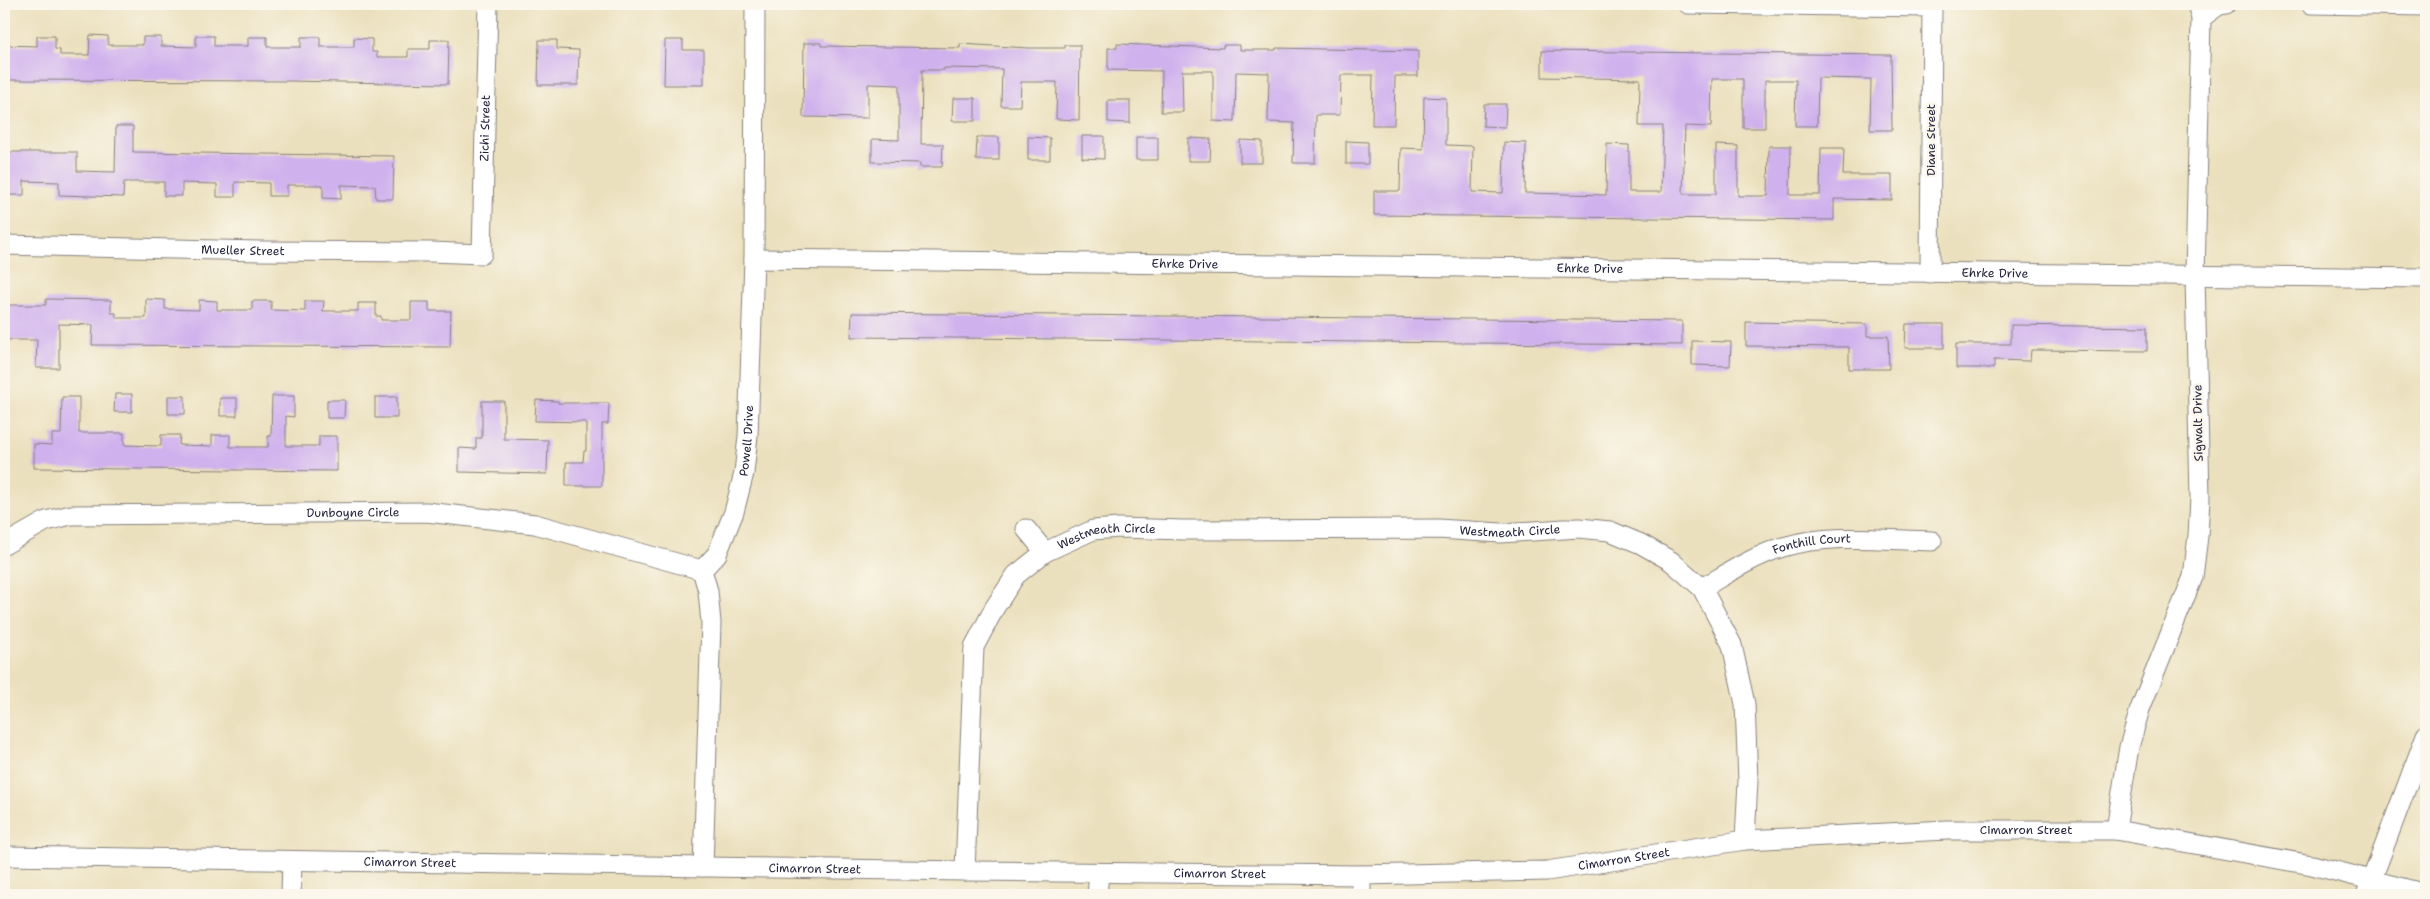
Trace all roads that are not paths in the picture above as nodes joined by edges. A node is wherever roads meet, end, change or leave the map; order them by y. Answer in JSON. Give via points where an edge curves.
{"nodes":[{"id":1,"x":488,"y":4,"type":"edge"},
{"id":2,"x":754,"y":4,"type":"edge"},
{"id":3,"x":1688,"y":4,"type":"edge"},
{"id":4,"x":2226,"y":4,"type":"edge"},
{"id":5,"x":2311,"y":4,"type":"edge"},
{"id":6,"x":2426,"y":6,"type":"edge"},
{"id":7,"x":2199,"y":11,"type":"edge"},
{"id":8,"x":4,"y":245,"type":"edge"},
{"id":9,"x":482,"y":254,"type":"joint"},
{"id":10,"x":754,"y":259,"type":"junction"},
{"id":11,"x":1930,"y":273,"type":"junction"},
{"id":12,"x":2196,"y":276,"type":"junction"},
{"id":13,"x":2426,"y":278,"type":"edge"},
{"id":14,"x":1026,"y":529,"type":"dead end"},
{"id":15,"x":1932,"y":541,"type":"dead end"},
{"id":16,"x":4,"y":545,"type":"edge"},
{"id":17,"x":1045,"y":552,"type":"junction"},
{"id":18,"x":702,"y":570,"type":"junction"},
{"id":19,"x":1702,"y":588,"type":"junction"},
{"id":20,"x":2426,"y":735,"type":"edge"},
{"id":21,"x":2116,"y":830,"type":"junction"},
{"id":22,"x":1745,"y":840,"type":"junction"},
{"id":23,"x":4,"y":856,"type":"edge"},
{"id":24,"x":292,"y":862,"type":"junction"},
{"id":25,"x":703,"y":867,"type":"junction"},
{"id":26,"x":965,"y":871,"type":"junction"},
{"id":27,"x":1098,"y":873,"type":"junction"},
{"id":28,"x":1361,"y":875,"type":"junction"},
{"id":29,"x":2370,"y":887,"type":"edge"},
{"id":30,"x":2426,"y":894,"type":"edge"},
{"id":31,"x":291,"y":895,"type":"edge"},
{"id":32,"x":1097,"y":895,"type":"edge"},
{"id":33,"x":1361,"y":895,"type":"edge"}],
"edges":[{"from":1,"to":9,"type":"street","name":"Zichi Street"},
{"from":2,"to":10,"type":"street","name":"Powell Drive"},
{"from":3,"to":11,"type":"street","name":"Diane Street","via":[[1932,6]]},
{"from":4,"to":7,"type":"street"},
{"from":5,"to":6,"type":"street"},
{"from":7,"to":12,"type":"street","name":"Sigwalt Drive"},
{"from":8,"to":9,"type":"street","name":"Mueller Street"},
{"from":10,"to":11,"type":"street","name":"Ehrke Drive"},
{"from":10,"to":18,"type":"street","name":"Powell Drive","via":[[744,473],[734,512],[717,554]]},
{"from":11,"to":12,"type":"street","name":"Ehrke Drive"},
{"from":12,"to":13,"type":"street","name":"Ehrke Drive"},
{"from":12,"to":21,"type":"street","name":"Sigwalt Drive","via":[[2200,498],[2193,577],[2140,709],[2129,747]]},
{"from":14,"to":17,"type":"street","name":"Westmeath Circle"},
{"from":15,"to":19,"type":"street","name":"Fonthill Court","via":[[1835,538],[1784,547],[1760,556]]},
{"from":16,"to":18,"type":"street","name":"Dunboyne Circle","via":[[46,521],[70,515],[426,512],[535,524]]},
{"from":17,"to":19,"type":"street","name":"Westmeath Circle","via":[[1092,530],[1119,528],[1438,529],[1501,533],[1579,528],[1610,531],[1641,544],[1671,561]]},
{"from":17,"to":26,"type":"street","name":"Westmeath Circle","via":[[1016,575],[974,647]]},
{"from":18,"to":25,"type":"street","via":[[711,623]]},
{"from":19,"to":22,"type":"street","name":"Westmeath Circle","via":[[1732,645],[1745,704],[1748,781]]},
{"from":20,"to":29,"type":"street"},
{"from":21,"to":22,"type":"street","name":"Cimarron Street","via":[[1947,830]]},
{"from":21,"to":29,"type":"street","name":"Cimarron Street","via":[[2245,851]]},
{"from":22,"to":28,"type":"street","name":"Cimarron Street","via":[[1547,871]]},
{"from":23,"to":24,"type":"street","name":"Cimarron Street"},
{"from":24,"to":25,"type":"street","name":"Cimarron Street"},
{"from":24,"to":31,"type":"street"},
{"from":25,"to":26,"type":"street","name":"Cimarron Street"},
{"from":26,"to":27,"type":"street","name":"Cimarron Street"},
{"from":27,"to":28,"type":"street","name":"Cimarron Street"},
{"from":27,"to":32,"type":"street"},
{"from":28,"to":33,"type":"street"},
{"from":29,"to":30,"type":"street","name":"Cimarron Street"}]}
